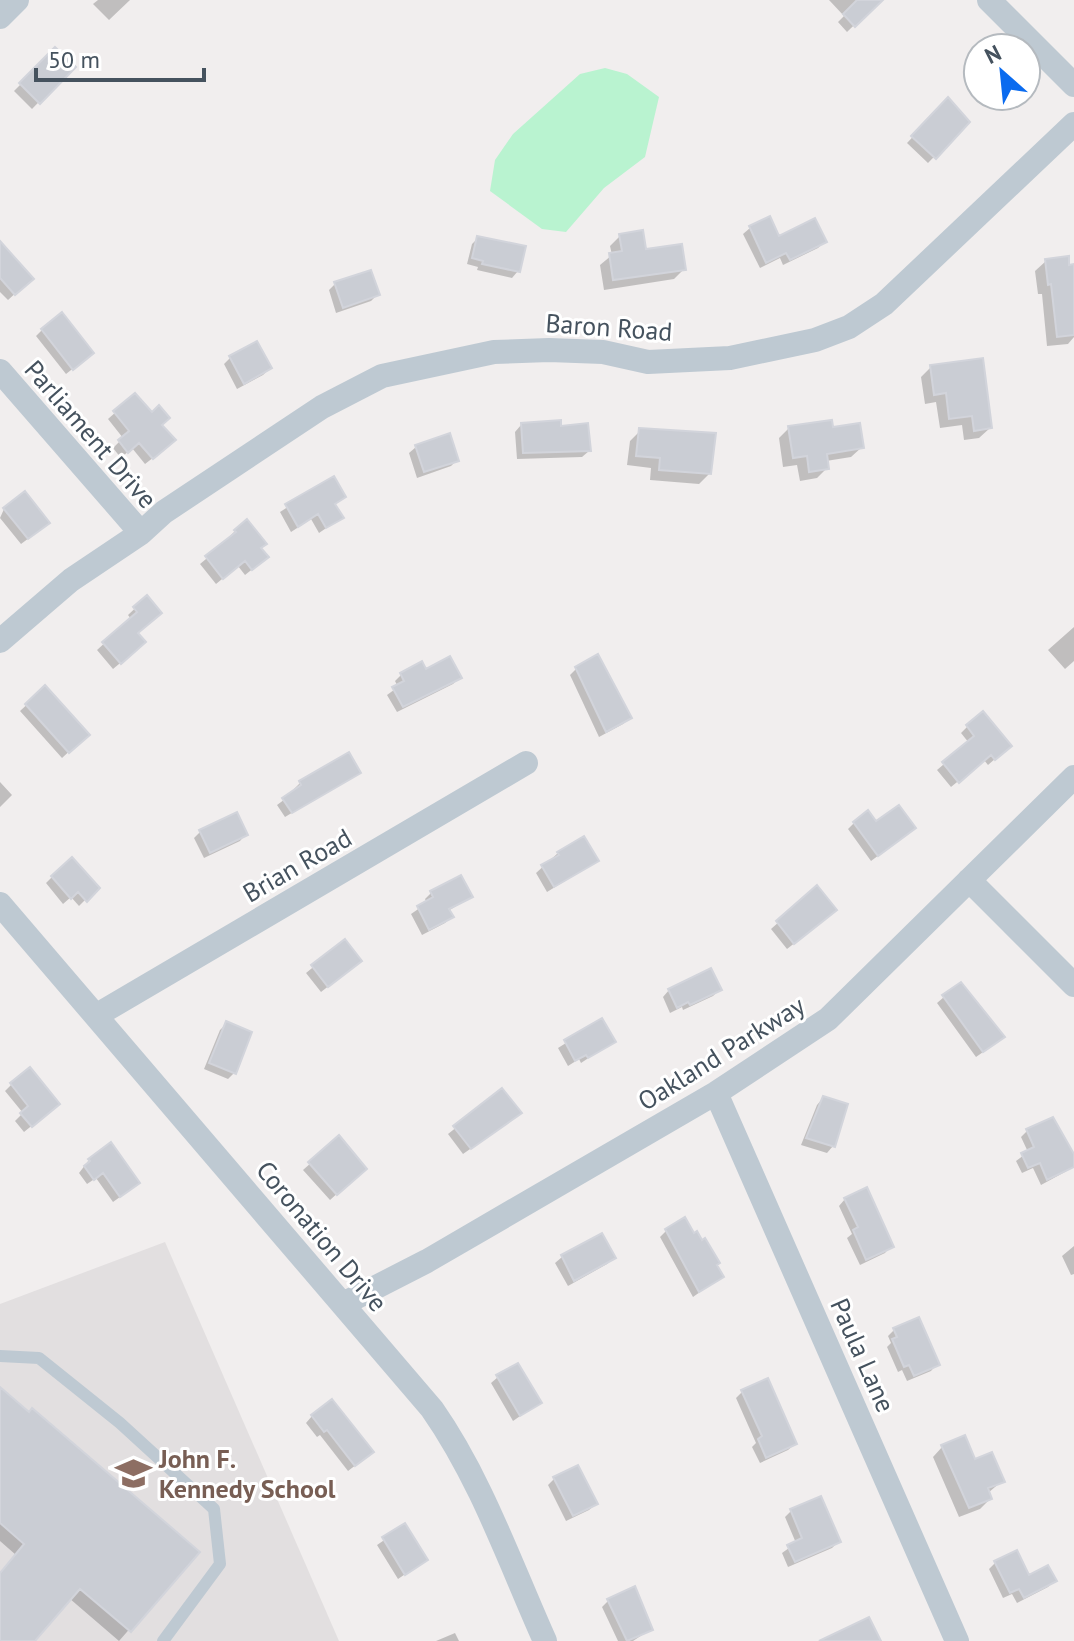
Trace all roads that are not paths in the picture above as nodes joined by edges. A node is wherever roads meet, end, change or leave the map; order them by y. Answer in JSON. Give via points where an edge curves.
{"nodes":[{"id":1,"x":17,"y":0,"type":"edge"},
{"id":2,"x":989,"y":0,"type":"edge"},
{"id":3,"x":0,"y":17,"type":"edge"},
{"id":4,"x":1074,"y":85,"type":"edge"},
{"id":5,"x":1074,"y":124,"type":"edge"},
{"id":6,"x":0,"y":371,"type":"edge"},
{"id":7,"x":141,"y":533,"type":"junction"},
{"id":8,"x":0,"y":641,"type":"edge"},
{"id":9,"x":526,"y":763,"type":"dead end"},
{"id":10,"x":1074,"y":777,"type":"edge"},
{"id":11,"x":969,"y":880,"type":"junction"},
{"id":12,"x":0,"y":904,"type":"edge"},
{"id":13,"x":1074,"y":985,"type":"edge"},
{"id":14,"x":97,"y":1015,"type":"junction"},
{"id":15,"x":716,"y":1093,"type":"junction"},
{"id":16,"x":343,"y":1304,"type":"junction"},
{"id":17,"x":0,"y":1356,"type":"edge"},
{"id":18,"x":163,"y":1641,"type":"edge"},
{"id":19,"x":545,"y":1641,"type":"edge"},
{"id":20,"x":957,"y":1641,"type":"edge"}],
"edges":[{"from":1,"to":3,"type":"street"},
{"from":2,"to":4,"type":"street"},
{"from":5,"to":7,"type":"street","name":"Baron Road","via":[[884,304],[849,327],[815,340],[730,358],[648,362],[603,352],[494,352],[382,376],[259,447]]},
{"from":6,"to":7,"type":"street","name":"Parliament Drive"},
{"from":7,"to":8,"type":"street","name":"Baron Road","via":[[71,580]]},
{"from":9,"to":14,"type":"street","name":"Brian Road"},
{"from":10,"to":11,"type":"street","name":"Oakland Parkway"},
{"from":11,"to":13,"type":"street"},
{"from":11,"to":15,"type":"street","name":"Oakland Parkway","via":[[828,1019]]},
{"from":12,"to":14,"type":"street","name":"Coronation Drive"},
{"from":14,"to":16,"type":"street","name":"Coronation Drive"},
{"from":15,"to":16,"type":"street","name":"Oakland Parkway"},
{"from":15,"to":20,"type":"street","name":"Paula Lane"},
{"from":16,"to":19,"type":"street","name":"Coronation Drive","via":[[453,1440]]},
{"from":17,"to":18,"type":"lane","via":[[39,1358],[214,1509],[220,1564]]}]}
